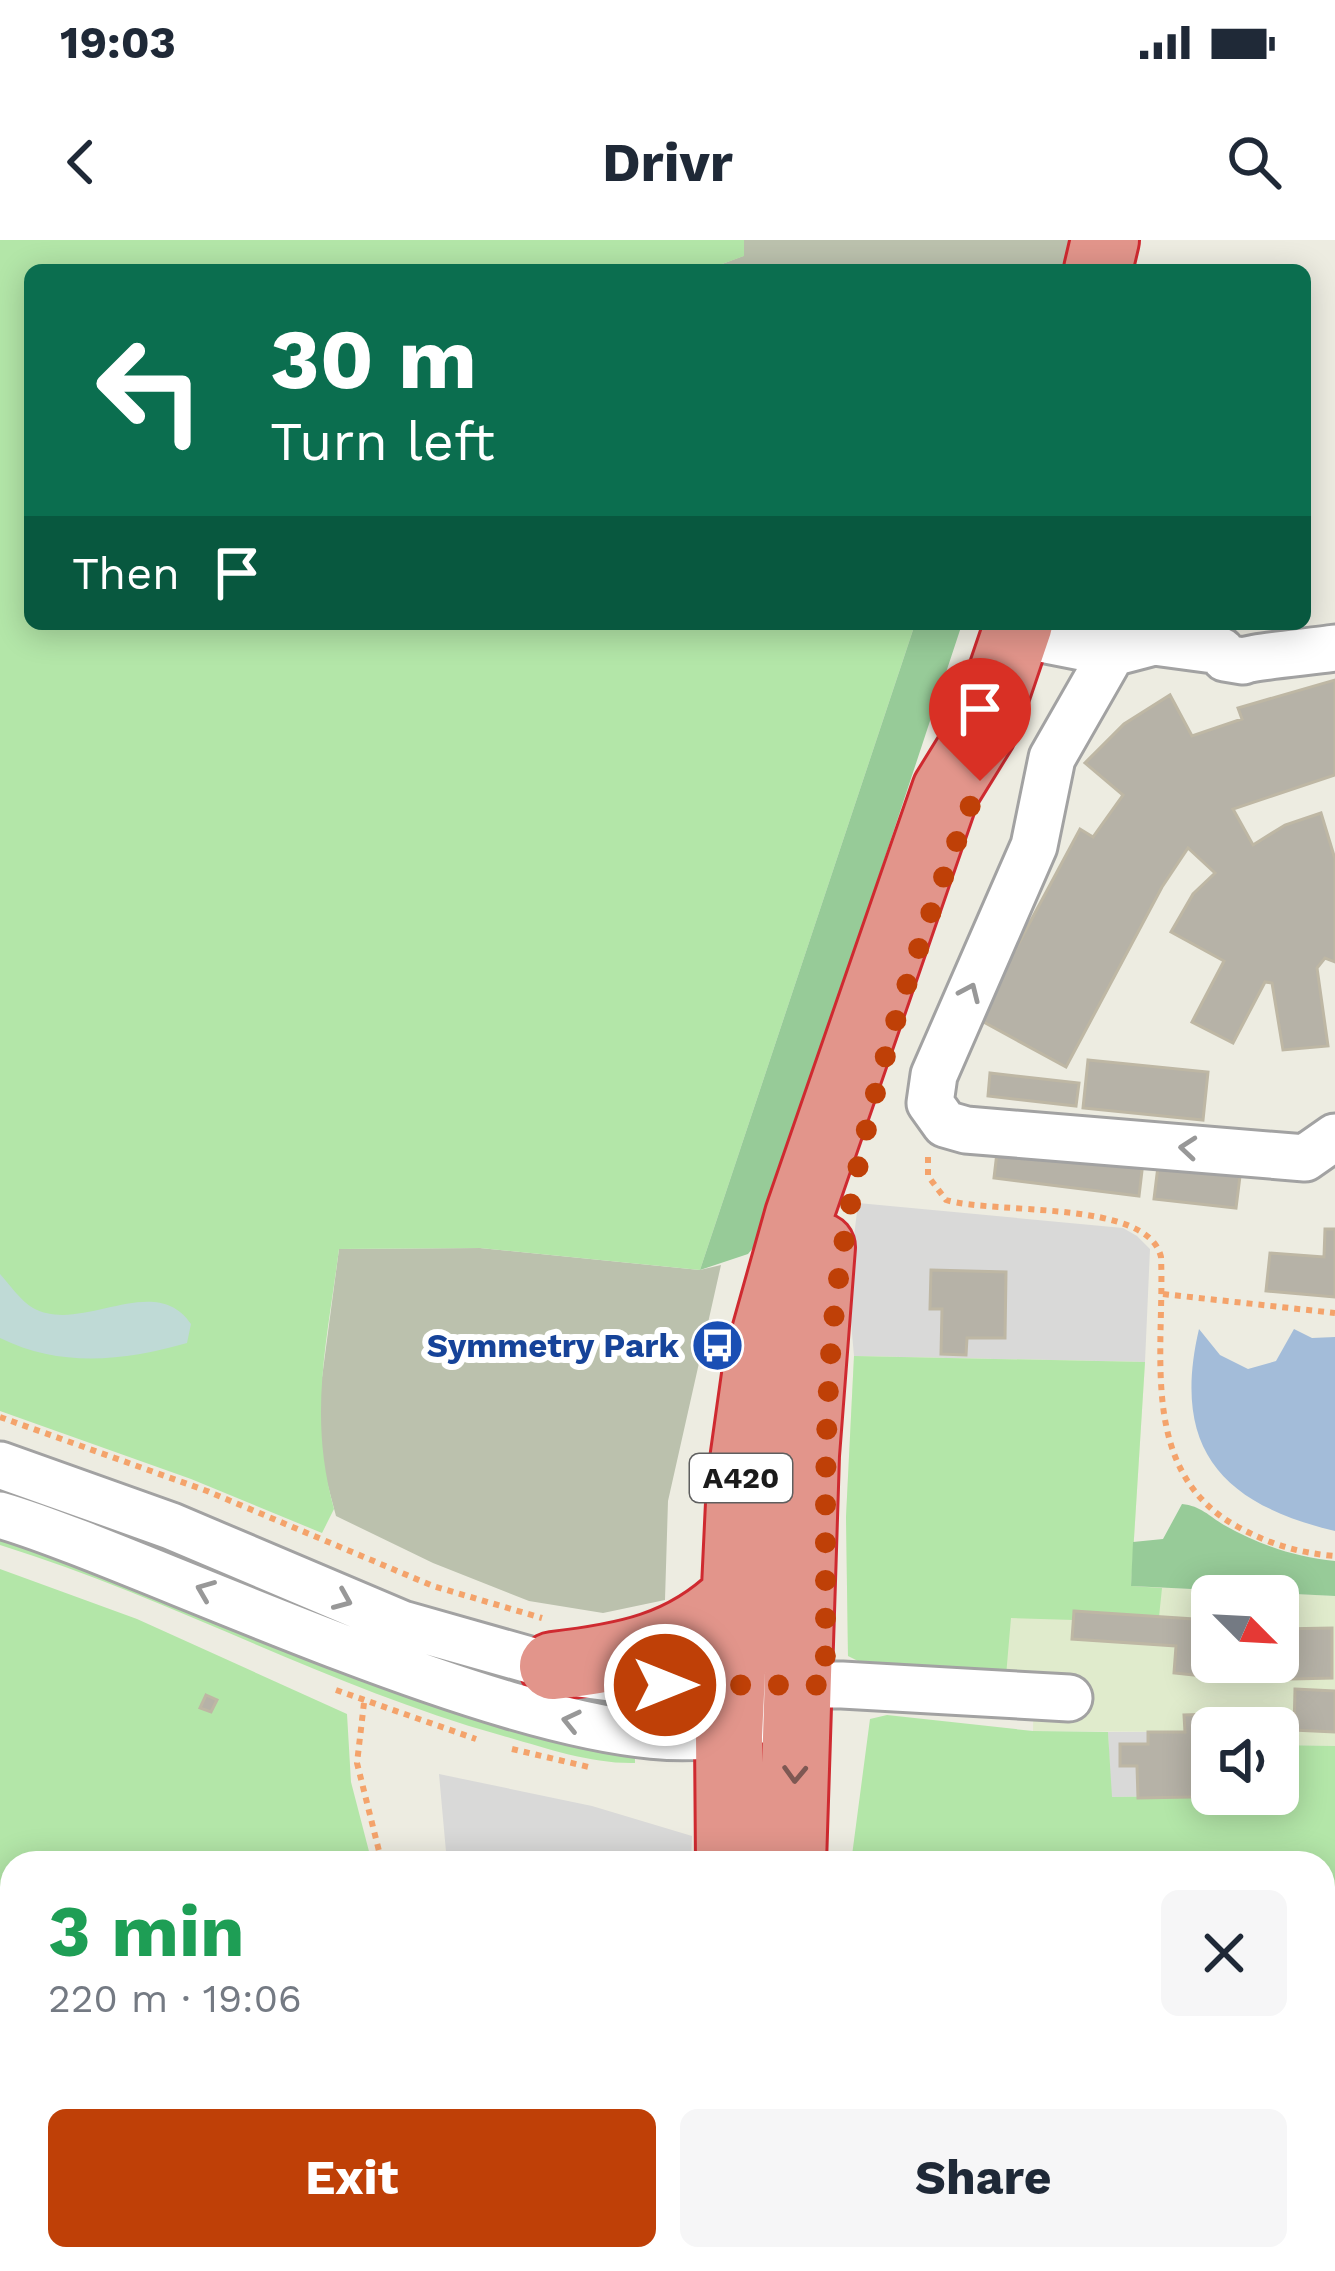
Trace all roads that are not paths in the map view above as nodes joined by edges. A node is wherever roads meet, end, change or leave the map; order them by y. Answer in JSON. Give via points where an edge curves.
{"nodes":[{"id":1,"x":1004,"y":630,"type":"edge"},
{"id":2,"x":1035,"y":630,"type":"edge"},
{"id":3,"x":1132,"y":640,"type":"edge"},
{"id":4,"x":1221,"y":645,"type":"edge"},
{"id":5,"x":1335,"y":648,"type":"edge"},
{"id":6,"x":839,"y":1107,"type":"junction"},
{"id":7,"x":1320,"y":1147,"type":"edge"},
{"id":8,"x":0,"y":1465,"type":"edge"},
{"id":9,"x":0,"y":1515,"type":"edge"},
{"id":10,"x":735,"y":1596,"type":"junction"},
{"id":11,"x":552,"y":1643,"type":"junction"},
{"id":12,"x":798,"y":1685,"type":"junction"},
{"id":13,"x":1069,"y":1698,"type":"dead end"},
{"id":14,"x":730,"y":1710,"type":"junction"},
{"id":15,"x":730,"y":1851,"type":"edge"},
{"id":16,"x":792,"y":1851,"type":"edge"}],
"edges":[{"from":1,"to":6,"type":"highway","number":"A420","via":[[952,722],[946,790]]},
{"from":2,"to":3,"type":"street"},
{"from":3,"to":4,"type":"street"},
{"from":7,"to":3,"type":"street","one_way":true,"via":[[966,1130],[941,1120],[930,1103],[934,1075],[1034,846],[1052,758]]},
{"from":4,"to":5,"type":"street","via":[[1283,658]]},
{"from":6,"to":10,"type":"highway","number":"A420","via":[[758,1361]]},
{"from":6,"to":12,"type":"highway","number":"A420","via":[[809,1360]]},
{"from":8,"to":11,"type":"street","one_way":true,"via":[[171,1526],[402,1624]]},
{"from":14,"to":9,"type":"street","one_way":true,"via":[[646,1735],[497,1702]]},
{"from":10,"to":11,"type":"highway","via":[[664,1645]]},
{"from":10,"to":14,"type":"highway","number":"A420"},
{"from":11,"to":14,"type":"street","via":[[643,1684]]},
{"from":12,"to":13,"type":"street"},
{"from":12,"to":14,"type":"street","via":[[781,1704]]},
{"from":12,"to":16,"type":"highway","number":"A420","one_way":true},
{"from":14,"to":15,"type":"highway","number":"A420"}]}
